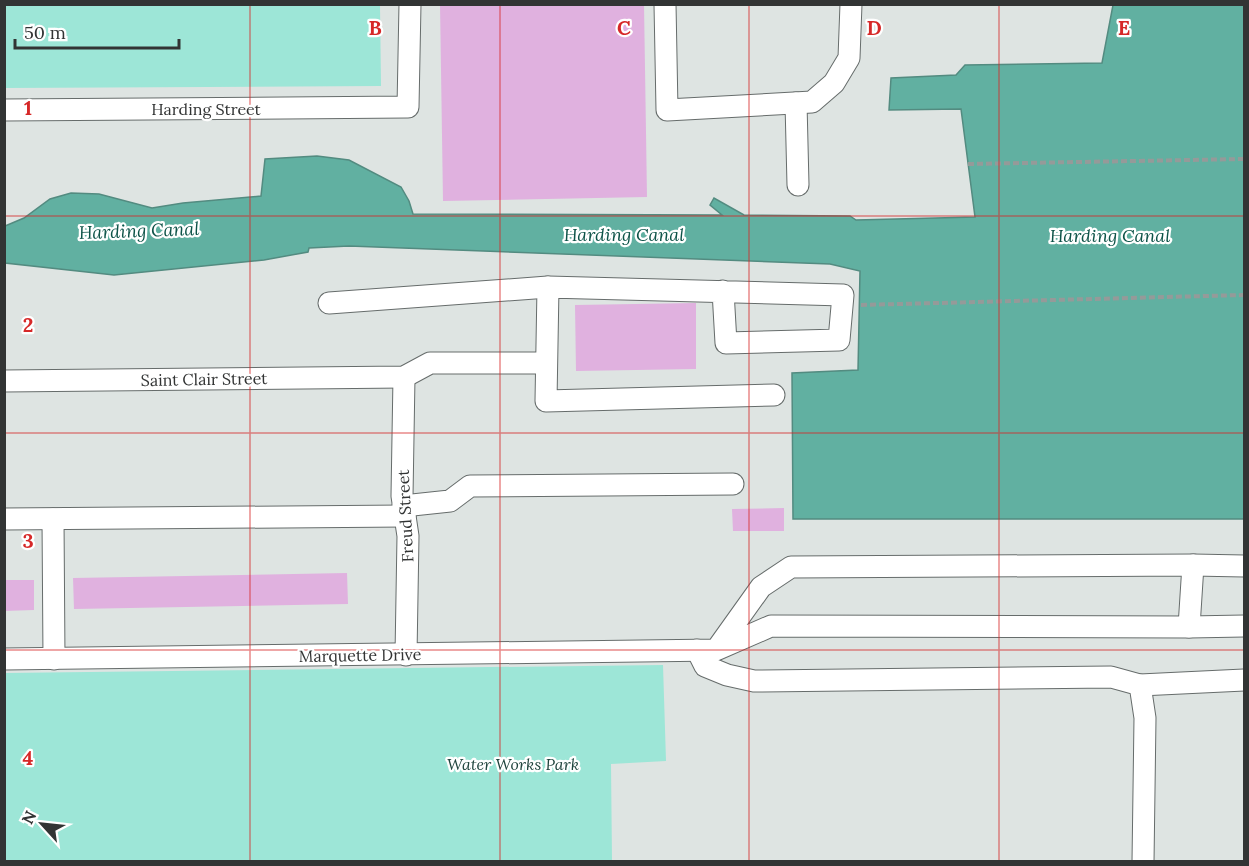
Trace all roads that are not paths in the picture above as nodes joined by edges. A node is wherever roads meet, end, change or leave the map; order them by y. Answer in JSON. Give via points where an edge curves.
{"nodes":[{"id":1,"x":410,"y":4,"type":"edge"},
{"id":2,"x":665,"y":4,"type":"edge"},
{"id":3,"x":851,"y":4,"type":"edge"},
{"id":4,"x":796,"y":103,"type":"junction"},
{"id":5,"x":4,"y":110,"type":"edge"},
{"id":6,"x":798,"y":185,"type":"dead end"},
{"id":7,"x":548,"y":287,"type":"junction"},
{"id":8,"x":723,"y":291,"type":"junction"},
{"id":9,"x":329,"y":303,"type":"dead end"},
{"id":10,"x":546,"y":363,"type":"junction"},
{"id":11,"x":404,"y":377,"type":"junction"},
{"id":12,"x":4,"y":381,"type":"edge"},
{"id":13,"x":774,"y":395,"type":"dead end"},
{"id":14,"x":733,"y":484,"type":"dead end"},
{"id":15,"x":404,"y":511,"type":"junction"},
{"id":16,"x":4,"y":519,"type":"edge"},
{"id":17,"x":53,"y":519,"type":"junction"},
{"id":18,"x":1193,"y":565,"type":"junction"},
{"id":19,"x":1245,"y":566,"type":"edge"},
{"id":20,"x":1245,"y":626,"type":"edge"},
{"id":21,"x":1189,"y":627,"type":"junction"},
{"id":22,"x":706,"y":650,"type":"junction"},
{"id":23,"x":406,"y":655,"type":"junction"},
{"id":24,"x":4,"y":659,"type":"edge"},
{"id":25,"x":54,"y":659,"type":"junction"},
{"id":26,"x":1245,"y":680,"type":"edge"},
{"id":27,"x":1140,"y":685,"type":"junction"},
{"id":28,"x":1143,"y":861,"type":"edge"}],
"edges":[{"from":1,"to":5,"type":"street","name":"Harding Street","via":[[408,107]]},
{"from":2,"to":4,"type":"street","via":[[666,110]]},
{"from":3,"to":4,"type":"street","via":[[849,58],[834,83],[812,102]]},
{"from":4,"to":6,"type":"street"},
{"from":7,"to":8,"type":"street"},
{"from":7,"to":9,"type":"street"},
{"from":7,"to":10,"type":"street"},
{"from":8,"to":8,"type":"street","via":[[843,295],[839,340],[726,343]]},
{"from":10,"to":11,"type":"street","via":[[430,363]]},
{"from":10,"to":13,"type":"street","via":[[546,400]]},
{"from":11,"to":12,"type":"street","name":"Saint Clair Street"},
{"from":11,"to":15,"type":"street","name":"Freud Street"},
{"from":14,"to":15,"type":"street","via":[[470,486],[450,501]]},
{"from":15,"to":17,"type":"street"},
{"from":15,"to":23,"type":"street","name":"Freud Street","via":[[408,536]]},
{"from":16,"to":17,"type":"street"},
{"from":17,"to":25,"type":"street"},
{"from":18,"to":19,"type":"street"},
{"from":18,"to":21,"type":"street"},
{"from":18,"to":22,"type":"street","via":[[792,567],[761,587]]},
{"from":20,"to":21,"type":"street"},
{"from":21,"to":22,"type":"street","via":[[771,626]]},
{"from":22,"to":23,"type":"street","name":"Marquette Drive"},
{"from":22,"to":27,"type":"street","via":[[705,666],[753,681],[1111,677]]},
{"from":23,"to":25,"type":"street","name":"Marquette Drive"},
{"from":24,"to":25,"type":"street","name":"Marquette Drive"},
{"from":26,"to":27,"type":"street"},
{"from":27,"to":28,"type":"street","via":[[1145,718]]}]}
